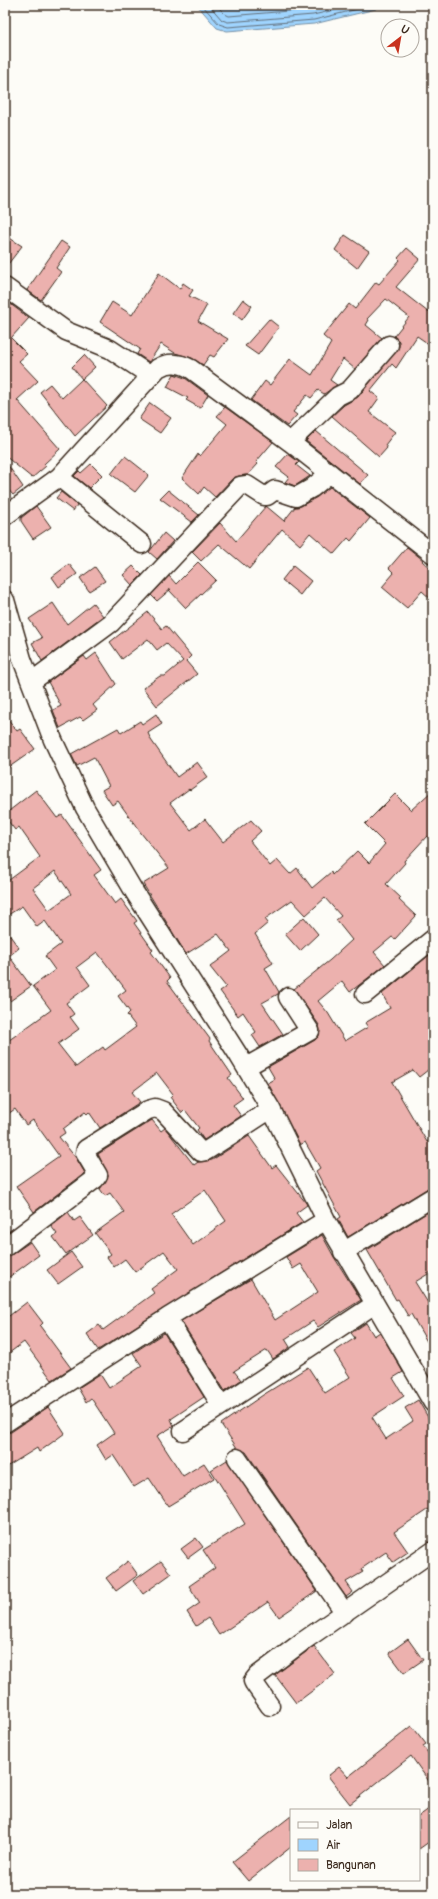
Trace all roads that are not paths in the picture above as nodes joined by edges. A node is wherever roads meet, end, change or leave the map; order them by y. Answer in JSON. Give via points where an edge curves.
{"nodes":[{"id":1,"x":5,"y":287,"type":"edge"},
{"id":2,"x":389,"y":345,"type":"dead end"},
{"id":3,"x":151,"y":376,"type":"junction"},
{"id":4,"x":290,"y":442,"type":"junction"},
{"id":5,"x":330,"y":473,"type":"junction"},
{"id":6,"x":59,"y":477,"type":"junction"},
{"id":7,"x":5,"y":516,"type":"edge"},
{"id":8,"x":142,"y":544,"type":"dead end"},
{"id":9,"x":433,"y":554,"type":"edge"},
{"id":10,"x":5,"y":600,"type":"edge"},
{"id":11,"x":31,"y":682,"type":"junction"},
{"id":12,"x":433,"y":939,"type":"edge"},
{"id":13,"x":365,"y":994,"type":"dead end"},
{"id":14,"x":288,"y":997,"type":"dead end"},
{"id":15,"x":246,"y":1067,"type":"junction"},
{"id":16,"x":271,"y":1109,"type":"junction"},
{"id":17,"x":433,"y":1197,"type":"edge"},
{"id":18,"x":326,"y":1220,"type":"junction"},
{"id":19,"x":5,"y":1247,"type":"edge"},
{"id":20,"x":343,"y":1252,"type":"junction"},
{"id":21,"x":375,"y":1304,"type":"junction"},
{"id":22,"x":167,"y":1318,"type":"junction"},
{"id":23,"x":433,"y":1403,"type":"edge"},
{"id":24,"x":221,"y":1405,"type":"junction"},
{"id":25,"x":5,"y":1423,"type":"edge"},
{"id":26,"x":183,"y":1431,"type":"dead end"},
{"id":27,"x":237,"y":1458,"type":"dead end"},
{"id":28,"x":433,"y":1551,"type":"edge"},
{"id":29,"x":345,"y":1613,"type":"junction"},
{"id":30,"x":270,"y":1706,"type":"dead end"}],
"edges":[{"from":1,"to":3,"type":"street","via":[[66,331],[110,349]]},
{"from":2,"to":4,"type":"street","via":[[350,390],[338,396]]},
{"from":3,"to":4,"type":"street","via":[[165,364],[185,366]]},
{"from":3,"to":6,"type":"street"},
{"from":4,"to":5,"type":"street"},
{"from":5,"to":9,"type":"street"},
{"from":5,"to":11,"type":"street","via":[[296,497],[275,490],[264,496],[247,485],[240,486],[111,623]]},
{"from":6,"to":7,"type":"street"},
{"from":6,"to":8,"type":"street"},
{"from":10,"to":11,"type":"street"},
{"from":11,"to":15,"type":"street","via":[[53,740],[85,808],[135,893]]},
{"from":12,"to":13,"type":"street"},
{"from":14,"to":15,"type":"street","via":[[310,1031]]},
{"from":15,"to":16,"type":"street"},
{"from":16,"to":18,"type":"street"},
{"from":16,"to":19,"type":"street","via":[[201,1152],[163,1111],[155,1108],[148,1110],[86,1149],[84,1152],[98,1175],[95,1179]]},
{"from":17,"to":20,"type":"street"},
{"from":18,"to":20,"type":"street"},
{"from":18,"to":22,"type":"street"},
{"from":20,"to":21,"type":"street"},
{"from":21,"to":23,"type":"street"},
{"from":21,"to":24,"type":"street"},
{"from":22,"to":24,"type":"street"},
{"from":22,"to":25,"type":"street"},
{"from":24,"to":26,"type":"street"},
{"from":27,"to":29,"type":"street"},
{"from":28,"to":29,"type":"street"},
{"from":29,"to":30,"type":"street","via":[[255,1678],[254,1683]]}]}
